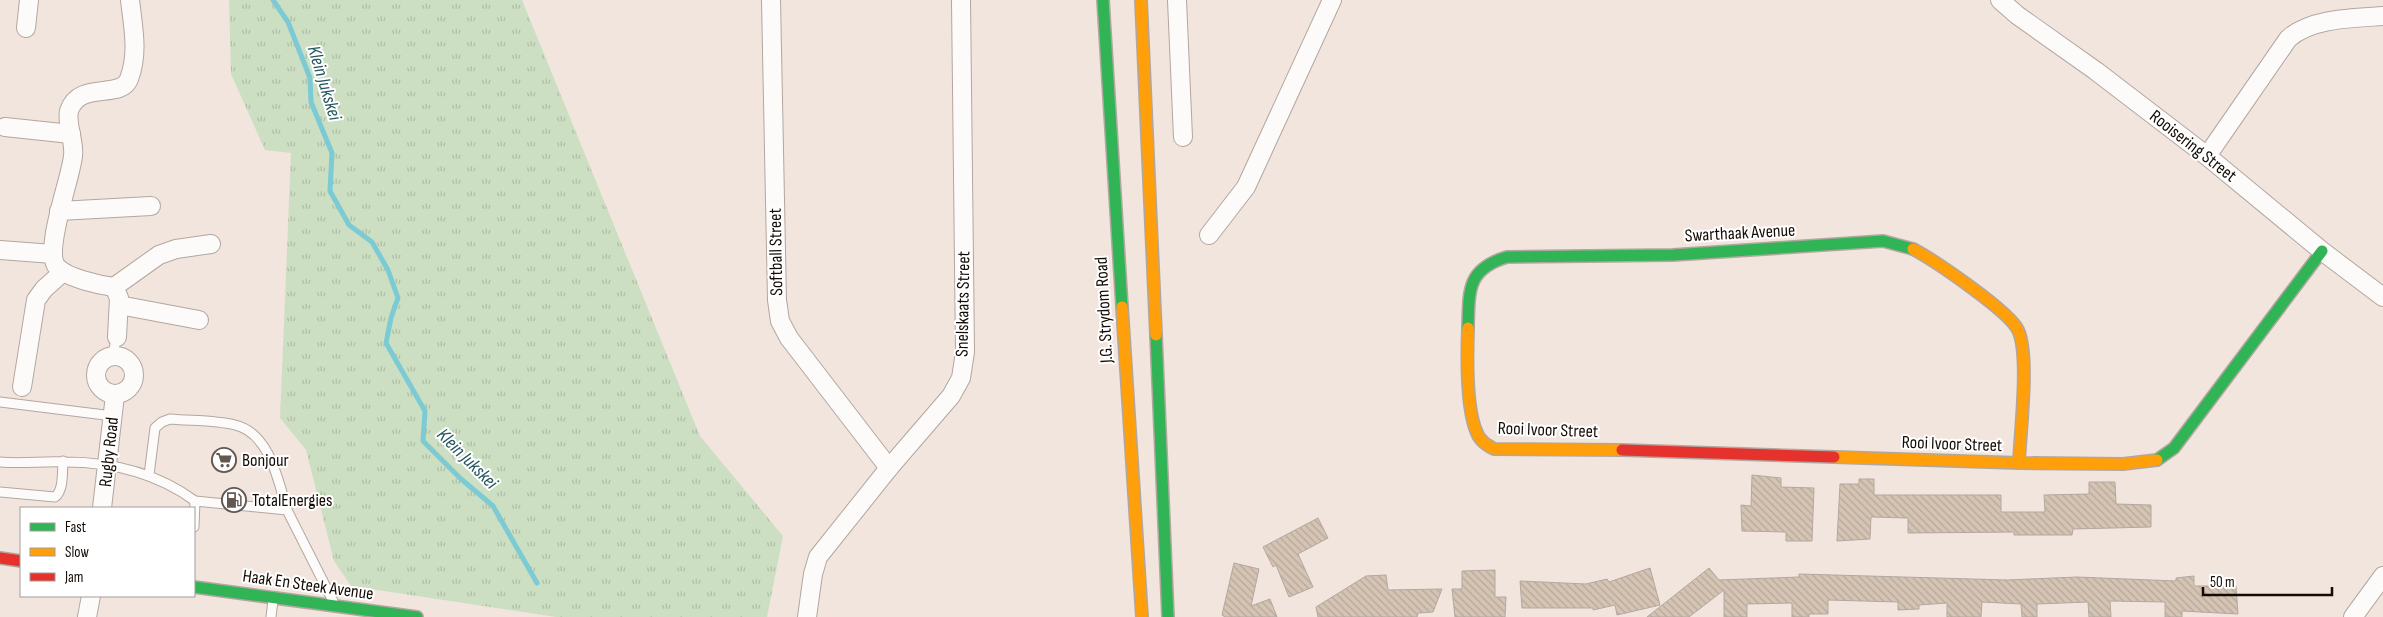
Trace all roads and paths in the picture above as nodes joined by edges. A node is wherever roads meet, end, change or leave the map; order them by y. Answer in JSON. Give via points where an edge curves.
{"nodes":[{"id":1,"x":29,"y":0,"type":"edge"},
{"id":2,"x":130,"y":0,"type":"edge"},
{"id":3,"x":771,"y":0,"type":"edge"},
{"id":4,"x":962,"y":0,"type":"edge"},
{"id":5,"x":1103,"y":0,"type":"edge"},
{"id":6,"x":1140,"y":0,"type":"edge"},
{"id":7,"x":1177,"y":0,"type":"edge"},
{"id":8,"x":1332,"y":0,"type":"edge"},
{"id":9,"x":2000,"y":0,"type":"edge"},
{"id":10,"x":2383,"y":16,"type":"edge"},
{"id":11,"x":26,"y":28,"type":"dead end"},
{"id":12,"x":5,"y":127,"type":"dead end"},
{"id":13,"x":72,"y":134,"type":"junction"},
{"id":14,"x":1183,"y":138,"type":"dead end"},
{"id":15,"x":2207,"y":156,"type":"junction"},
{"id":16,"x":151,"y":206,"type":"dead end"},
{"id":17,"x":59,"y":212,"type":"junction"},
{"id":18,"x":1209,"y":235,"type":"dead end"},
{"id":19,"x":211,"y":244,"type":"dead end"},
{"id":20,"x":0,"y":250,"type":"edge"},
{"id":21,"x":2322,"y":251,"type":"junction"},
{"id":22,"x":53,"y":254,"type":"junction"},
{"id":23,"x":63,"y":272,"type":"junction"},
{"id":24,"x":114,"y":287,"type":"junction"},
{"id":25,"x":2383,"y":297,"type":"edge"},
{"id":26,"x":119,"y":305,"type":"junction"},
{"id":27,"x":199,"y":320,"type":"dead end"},
{"id":28,"x":117,"y":337,"type":"joint"},
{"id":29,"x":112,"y":356,"type":"junction"},
{"id":30,"x":22,"y":387,"type":"dead end"},
{"id":31,"x":115,"y":395,"type":"junction"},
{"id":32,"x":0,"y":402,"type":"edge"},
{"id":33,"x":113,"y":416,"type":"junction"},
{"id":34,"x":1481,"y":440,"type":"joint"},
{"id":35,"x":0,"y":462,"type":"edge"},
{"id":36,"x":63,"y":462,"type":"junction"},
{"id":37,"x":2018,"y":463,"type":"junction"},
{"id":38,"x":108,"y":465,"type":"junction"},
{"id":39,"x":889,"y":468,"type":"junction"},
{"id":40,"x":149,"y":475,"type":"junction"},
{"id":41,"x":0,"y":492,"type":"edge"},
{"id":42,"x":194,"y":501,"type":"junction"},
{"id":43,"x":102,"y":507,"type":"edge"},
{"id":44,"x":194,"y":507,"type":"edge"},
{"id":45,"x":287,"y":510,"type":"junction"},
{"id":46,"x":0,"y":558,"type":"edge"},
{"id":47,"x":20,"y":561,"type":"edge"},
{"id":48,"x":2383,"y":576,"type":"edge"},
{"id":49,"x":195,"y":587,"type":"edge"},
{"id":50,"x":90,"y":597,"type":"edge"},
{"id":51,"x":274,"y":598,"type":"junction"},
{"id":52,"x":335,"y":606,"type":"junction"},
{"id":53,"x":1141,"y":615,"type":"edge"},
{"id":54,"x":87,"y":617,"type":"edge"},
{"id":55,"x":271,"y":617,"type":"edge"},
{"id":56,"x":417,"y":617,"type":"edge"},
{"id":57,"x":806,"y":617,"type":"edge"},
{"id":58,"x":1168,"y":617,"type":"edge"},
{"id":59,"x":2353,"y":617,"type":"edge"}],
"edges":[{"from":1,"to":11,"type":"street"},
{"from":2,"to":13,"type":"street","via":[[135,53],[128,82],[121,87],[80,96],[69,112]]},
{"from":3,"to":39,"type":"street","name":"Softball Street","via":[[776,300],[780,321],[789,338]]},
{"from":4,"to":39,"type":"street","name":"Snelskaats Street","via":[[965,352],[961,378],[951,396]]},
{"from":5,"to":53,"type":"street","name":"J.G. Strydom Road"},
{"from":6,"to":58,"type":"street"},
{"from":7,"to":14,"type":"street"},
{"from":8,"to":18,"type":"street","via":[[1246,187]]},
{"from":9,"to":15,"type":"street","name":"Rooisering Street"},
{"from":10,"to":15,"type":"street","via":[[2310,25],[2295,32]]},
{"from":12,"to":13,"type":"street"},
{"from":13,"to":17,"type":"street","via":[[73,157]]},
{"from":15,"to":21,"type":"street","name":"Rooisering Street"},
{"from":16,"to":17,"type":"street"},
{"from":17,"to":22,"type":"street"},
{"from":19,"to":24,"type":"street","via":[[159,255]]},
{"from":20,"to":22,"type":"street"},
{"from":21,"to":25,"type":"street","name":"Rooisering Street"},
{"from":21,"to":37,"type":"street","name":"Rooi Ivoor Street","via":[[2165,456],[2144,463]]},
{"from":22,"to":23,"type":"street","via":[[56,266]]},
{"from":23,"to":24,"type":"street"},
{"from":23,"to":30,"type":"street","via":[[36,300]]},
{"from":24,"to":26,"type":"street"},
{"from":26,"to":27,"type":"street"},
{"from":26,"to":28,"type":"street"},
{"from":28,"to":29,"type":"lane"},
{"from":29,"to":31,"type":"street","name":"Rugby Road","via":[[102,361],[96,371],[97,382],[104,391]]},
{"from":29,"to":31,"type":"street","name":"Rugby Road","via":[[129,362],[134,379],[124,393]]},
{"from":31,"to":33,"type":"street","name":"Rugby Road"},
{"from":32,"to":33,"type":"lane"},
{"from":33,"to":38,"type":"street","name":"Rugby Road"},
{"from":34,"to":37,"type":"street","name":"Rooi Ivoor Street","via":[[1494,448]]},
{"from":34,"to":37,"type":"street","name":"Swarthaak Avenue","via":[[1474,426],[1470,401],[1469,295],[1470,284],[1485,264],[1507,257],[1673,255],[1883,241],[1918,250],[2007,316],[2018,329],[2022,352]]},
{"from":35,"to":36,"type":"lane"},
{"from":36,"to":38,"type":"lane"},
{"from":36,"to":41,"type":"lane","via":[[61,485],[55,497]]},
{"from":38,"to":40,"type":"lane"},
{"from":38,"to":43,"type":"street","name":"Rugby Road"},
{"from":39,"to":57,"type":"street","name":"Snelskaats Street","via":[[818,557]]},
{"from":40,"to":42,"type":"lane","via":[[167,482]]},
{"from":40,"to":45,"type":"lane","via":[[155,428],[162,422],[170,419],[236,425],[249,431],[263,444]]},
{"from":42,"to":44,"type":"lane"},
{"from":42,"to":45,"type":"lane"},
{"from":45,"to":52,"type":"lane"},
{"from":46,"to":47,"type":"street"},
{"from":48,"to":59,"type":"street"},
{"from":49,"to":51,"type":"street","name":"Haak En Steek Avenue"},
{"from":50,"to":54,"type":"street"},
{"from":51,"to":52,"type":"street","name":"Haak En Steek Avenue"},
{"from":51,"to":55,"type":"lane"},
{"from":52,"to":56,"type":"street","name":"Haak En Steek Avenue"}]}
